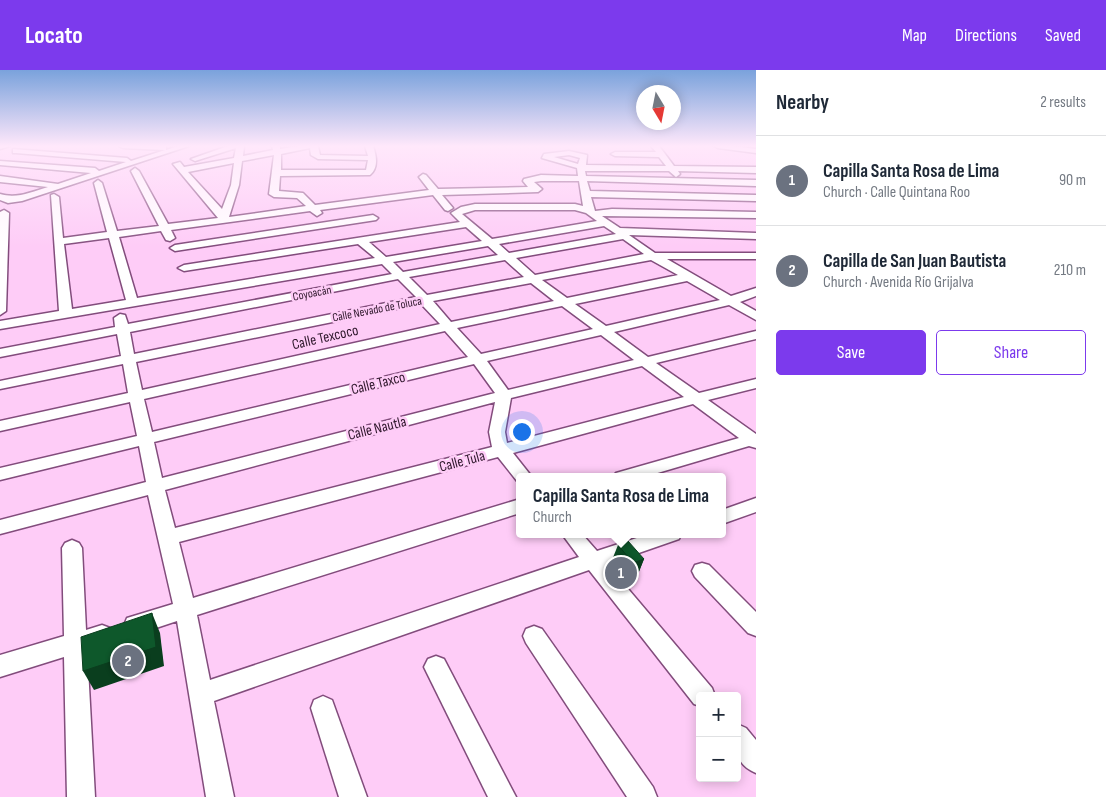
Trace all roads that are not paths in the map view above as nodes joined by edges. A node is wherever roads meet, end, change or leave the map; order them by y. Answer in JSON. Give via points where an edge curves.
{"nodes":[{"id":1,"x":582,"y":179,"type":"edge"},
{"id":2,"x":9,"y":180,"type":"edge"},
{"id":3,"x":77,"y":180,"type":"edge"},
{"id":4,"x":142,"y":180,"type":"edge"},
{"id":5,"x":193,"y":180,"type":"edge"},
{"id":6,"x":236,"y":180,"type":"edge"},
{"id":7,"x":276,"y":180,"type":"edge"},
{"id":8,"x":426,"y":180,"type":"edge"},
{"id":9,"x":532,"y":180,"type":"edge"},
{"id":10,"x":628,"y":180,"type":"edge"},
{"id":11,"x":681,"y":181,"type":"junction"},
{"id":12,"x":98,"y":183,"type":"dead end"},
{"id":13,"x":756,"y":183,"type":"edge"},
{"id":14,"x":61,"y":185,"type":"junction"},
{"id":15,"x":435,"y":192,"type":"junction"},
{"id":16,"x":585,"y":194,"type":"junction"},
{"id":17,"x":0,"y":197,"type":"edge"},
{"id":18,"x":54,"y":197,"type":"dead end"},
{"id":19,"x":694,"y":197,"type":"junction"},
{"id":20,"x":756,"y":198,"type":"edge"},
{"id":21,"x":312,"y":208,"type":"junction"},
{"id":22,"x":452,"y":211,"type":"junction"},
{"id":23,"x":591,"y":212,"type":"junction"},
{"id":24,"x":4,"y":213,"type":"dead end"},
{"id":25,"x":708,"y":213,"type":"junction"},
{"id":26,"x":756,"y":215,"type":"edge"},
{"id":27,"x":373,"y":218,"type":"dead end"},
{"id":28,"x":223,"y":219,"type":"junction"},
{"id":29,"x":549,"y":221,"type":"dead end"},
{"id":30,"x":605,"y":223,"type":"junction"},
{"id":31,"x":328,"y":224,"type":"junction"},
{"id":32,"x":466,"y":224,"type":"junction"},
{"id":33,"x":165,"y":229,"type":"junction"},
{"id":34,"x":563,"y":230,"type":"junction"},
{"id":35,"x":620,"y":234,"type":"junction"},
{"id":36,"x":723,"y":235,"type":"junction"},
{"id":37,"x":112,"y":236,"type":"junction"},
{"id":38,"x":756,"y":236,"type":"edge"},
{"id":39,"x":353,"y":241,"type":"junction"},
{"id":40,"x":59,"y":242,"type":"junction"},
{"id":41,"x":489,"y":242,"type":"junction"},
{"id":42,"x":584,"y":243,"type":"junction"},
{"id":43,"x":175,"y":248,"type":"junction"},
{"id":44,"x":737,"y":255,"type":"junction"},
{"id":45,"x":653,"y":256,"type":"junction"},
{"id":46,"x":756,"y":256,"type":"edge"},
{"id":47,"x":505,"y":257,"type":"junction"},
{"id":48,"x":386,"y":260,"type":"junction"},
{"id":49,"x":403,"y":275,"type":"junction"},
{"id":50,"x":687,"y":277,"type":"junction"},
{"id":51,"x":533,"y":279,"type":"junction"},
{"id":52,"x":191,"y":280,"type":"junction"},
{"id":53,"x":756,"y":292,"type":"edge"},
{"id":54,"x":426,"y":299,"type":"junction"},
{"id":55,"x":730,"y":301,"type":"junction"},
{"id":56,"x":566,"y":303,"type":"junction"},
{"id":57,"x":125,"y":305,"type":"junction"},
{"id":58,"x":0,"y":311,"type":"edge"},
{"id":59,"x":66,"y":314,"type":"junction"},
{"id":60,"x":756,"y":316,"type":"edge"},
{"id":61,"x":0,"y":325,"type":"edge"},
{"id":62,"x":449,"y":326,"type":"junction"},
{"id":63,"x":122,"y":329,"type":"junction"},
{"id":64,"x":604,"y":331,"type":"junction"},
{"id":65,"x":756,"y":335,"type":"edge"},
{"id":66,"x":0,"y":353,"type":"edge"},
{"id":67,"x":128,"y":358,"type":"junction"},
{"id":68,"x":478,"y":359,"type":"junction"},
{"id":69,"x":645,"y":363,"type":"junction"},
{"id":70,"x":756,"y":383,"type":"edge"},
{"id":71,"x":0,"y":385,"type":"edge"},
{"id":72,"x":136,"y":396,"type":"junction"},
{"id":73,"x":504,"y":396,"type":"junction"},
{"id":74,"x":697,"y":400,"type":"junction"},
{"id":75,"x":0,"y":426,"type":"edge"},
{"id":76,"x":146,"y":439,"type":"junction"},
{"id":77,"x":755,"y":441,"type":"edge"},
{"id":78,"x":501,"y":451,"type":"junction"},
{"id":79,"x":520,"y":473,"type":"edge"},
{"id":80,"x":637,"y":473,"type":"edge"},
{"id":81,"x":0,"y":474,"type":"edge"},
{"id":82,"x":155,"y":485,"type":"junction"},
{"id":83,"x":756,"y":505,"type":"edge"},
{"id":84,"x":516,"y":507,"type":"edge"},
{"id":85,"x":726,"y":516,"type":"edge"},
{"id":86,"x":0,"y":526,"type":"edge"},
{"id":87,"x":167,"y":538,"type":"junction"},
{"id":88,"x":574,"y":538,"type":"edge"},
{"id":89,"x":661,"y":538,"type":"edge"},
{"id":90,"x":72,"y":548,"type":"dead end"},
{"id":91,"x":593,"y":562,"type":"junction"},
{"id":92,"x":702,"y":572,"type":"dead end"},
{"id":93,"x":185,"y":608,"type":"junction"},
{"id":94,"x":756,"y":626,"type":"edge"},
{"id":95,"x":534,"y":636,"type":"dead end"},
{"id":96,"x":75,"y":644,"type":"junction"},
{"id":97,"x":0,"y":666,"type":"edge"},
{"id":98,"x":436,"y":667,"type":"dead end"},
{"id":99,"x":700,"y":692,"type":"edge"},
{"id":100,"x":200,"y":694,"type":"junction"},
{"id":101,"x":323,"y":708,"type":"dead end"},
{"id":102,"x":741,"y":742,"type":"edge"},
{"id":103,"x":756,"y":760,"type":"edge"},
{"id":104,"x":81,"y":797,"type":"edge"},
{"id":105,"x":220,"y":797,"type":"edge"},
{"id":106,"x":353,"y":797,"type":"edge"},
{"id":107,"x":502,"y":797,"type":"edge"},
{"id":108,"x":642,"y":797,"type":"edge"}],
"edges":[{"from":1,"to":16,"type":"street"},
{"from":2,"to":14,"type":"street"},
{"from":3,"to":14,"type":"street"},
{"from":4,"to":33,"type":"street"},
{"from":5,"to":28,"type":"street"},
{"from":6,"to":28,"type":"street"},
{"from":7,"to":21,"type":"street","via":[[276,196],[302,196]]},
{"from":8,"to":15,"type":"street"},
{"from":9,"to":15,"type":"street","via":[[527,181],[538,189]]},
{"from":10,"to":11,"type":"street"},
{"from":11,"to":13,"type":"street"},
{"from":11,"to":19,"type":"street"},
{"from":12,"to":37,"type":"street"},
{"from":14,"to":17,"type":"street","via":[[13,200]]},
{"from":15,"to":21,"type":"street"},
{"from":15,"to":22,"type":"street"},
{"from":16,"to":19,"type":"street"},
{"from":16,"to":23,"type":"street"},
{"from":18,"to":40,"type":"street"},
{"from":19,"to":20,"type":"street"},
{"from":19,"to":25,"type":"street"},
{"from":21,"to":28,"type":"street"},
{"from":21,"to":31,"type":"street"},
{"from":22,"to":23,"type":"street","via":[[475,207],[575,207]]},
{"from":22,"to":32,"type":"street"},
{"from":23,"to":25,"type":"street"},
{"from":23,"to":30,"type":"street"},
{"from":24,"to":58,"type":"street"},
{"from":25,"to":26,"type":"street"},
{"from":25,"to":36,"type":"street"},
{"from":27,"to":31,"type":"street"},
{"from":28,"to":33,"type":"street"},
{"from":29,"to":34,"type":"street"},
{"from":30,"to":34,"type":"street"},
{"from":30,"to":35,"type":"street"},
{"from":31,"to":39,"type":"street"},
{"from":31,"to":43,"type":"street"},
{"from":32,"to":39,"type":"street"},
{"from":32,"to":41,"type":"street"},
{"from":33,"to":37,"type":"street"},
{"from":33,"to":43,"type":"street"},
{"from":34,"to":41,"type":"street"},
{"from":34,"to":42,"type":"street"},
{"from":35,"to":36,"type":"street","name":"Coyoacán"},
{"from":35,"to":42,"type":"street","name":"Coyoacán"},
{"from":35,"to":45,"type":"street"},
{"from":36,"to":38,"type":"street","name":"Coyoacán"},
{"from":36,"to":44,"type":"street"},
{"from":37,"to":40,"type":"street"},
{"from":37,"to":57,"type":"street"},
{"from":39,"to":48,"type":"street"},
{"from":39,"to":52,"type":"street"},
{"from":40,"to":59,"type":"street"},
{"from":41,"to":47,"type":"street"},
{"from":41,"to":48,"type":"street"},
{"from":42,"to":47,"type":"street","name":"Coyoacán"},
{"from":43,"to":52,"type":"street"},
{"from":44,"to":45,"type":"street","name":"Calle Nevado de Toluca"},
{"from":44,"to":46,"type":"street","name":"Calle Nevado de Toluca"},
{"from":45,"to":50,"type":"street"},
{"from":45,"to":51,"type":"street","name":"Calle Nevado de Toluca"},
{"from":47,"to":49,"type":"street","name":"Coyoacán"},
{"from":47,"to":51,"type":"street"},
{"from":48,"to":49,"type":"street"},
{"from":48,"to":52,"type":"street"},
{"from":49,"to":54,"type":"street"},
{"from":49,"to":63,"type":"street","name":"Coyoacán"},
{"from":50,"to":55,"type":"street"},
{"from":50,"to":56,"type":"street","name":"Calle Texcoco"},
{"from":51,"to":54,"type":"street","name":"Calle Nevado de Toluca"},
{"from":51,"to":56,"type":"street"},
{"from":52,"to":57,"type":"street"},
{"from":53,"to":55,"type":"street","name":"Calle Taxco"},
{"from":54,"to":62,"type":"street"},
{"from":54,"to":67,"type":"street","name":"Calle Nevado de Toluca"},
{"from":55,"to":60,"type":"street"},
{"from":55,"to":64,"type":"street","name":"Calle Taxco"},
{"from":56,"to":62,"type":"street","name":"Calle Texcoco"},
{"from":56,"to":64,"type":"street"},
{"from":57,"to":59,"type":"street"},
{"from":57,"to":63,"type":"street"},
{"from":59,"to":61,"type":"street"},
{"from":62,"to":68,"type":"street"},
{"from":62,"to":72,"type":"street","name":"Calle Texcoco"},
{"from":63,"to":66,"type":"street","name":"Coyoacán"},
{"from":63,"to":67,"type":"street"},
{"from":64,"to":68,"type":"street","name":"Calle Taxco"},
{"from":64,"to":69,"type":"street"},
{"from":65,"to":69,"type":"street","name":"Calle Nautla"},
{"from":67,"to":71,"type":"street","name":"Calle Nevado de Toluca"},
{"from":67,"to":72,"type":"street"},
{"from":68,"to":73,"type":"street"},
{"from":68,"to":76,"type":"street","name":"Calle Taxco"},
{"from":69,"to":73,"type":"street","name":"Calle Nautla"},
{"from":69,"to":74,"type":"street"},
{"from":70,"to":74,"type":"street","name":"Calle Tula"},
{"from":72,"to":75,"type":"street","name":"Calle Texcoco"},
{"from":72,"to":76,"type":"street"},
{"from":73,"to":78,"type":"street","via":[[495,436]]},
{"from":73,"to":82,"type":"street","name":"Calle Nautla"},
{"from":74,"to":77,"type":"street"},
{"from":74,"to":78,"type":"street","name":"Calle Tula"},
{"from":76,"to":81,"type":"street","name":"Calle Taxco"},
{"from":76,"to":82,"type":"street"},
{"from":77,"to":80,"type":"street"},
{"from":78,"to":79,"type":"street"},
{"from":78,"to":87,"type":"street","name":"Calle Tula"},
{"from":82,"to":86,"type":"street","name":"Calle Nautla"},
{"from":82,"to":87,"type":"street"},
{"from":83,"to":85,"type":"street"},
{"from":84,"to":93,"type":"street"},
{"from":87,"to":93,"type":"street"},
{"from":88,"to":91,"type":"street"},
{"from":89,"to":91,"type":"street"},
{"from":90,"to":96,"type":"street"},
{"from":91,"to":99,"type":"street"},
{"from":91,"to":100,"type":"street"},
{"from":92,"to":94,"type":"street"},
{"from":93,"to":96,"type":"street"},
{"from":93,"to":100,"type":"street"},
{"from":95,"to":108,"type":"street"},
{"from":96,"to":97,"type":"street"},
{"from":96,"to":104,"type":"street"},
{"from":98,"to":107,"type":"street"},
{"from":100,"to":105,"type":"street"},
{"from":101,"to":106,"type":"street"},
{"from":102,"to":103,"type":"street"}]}
